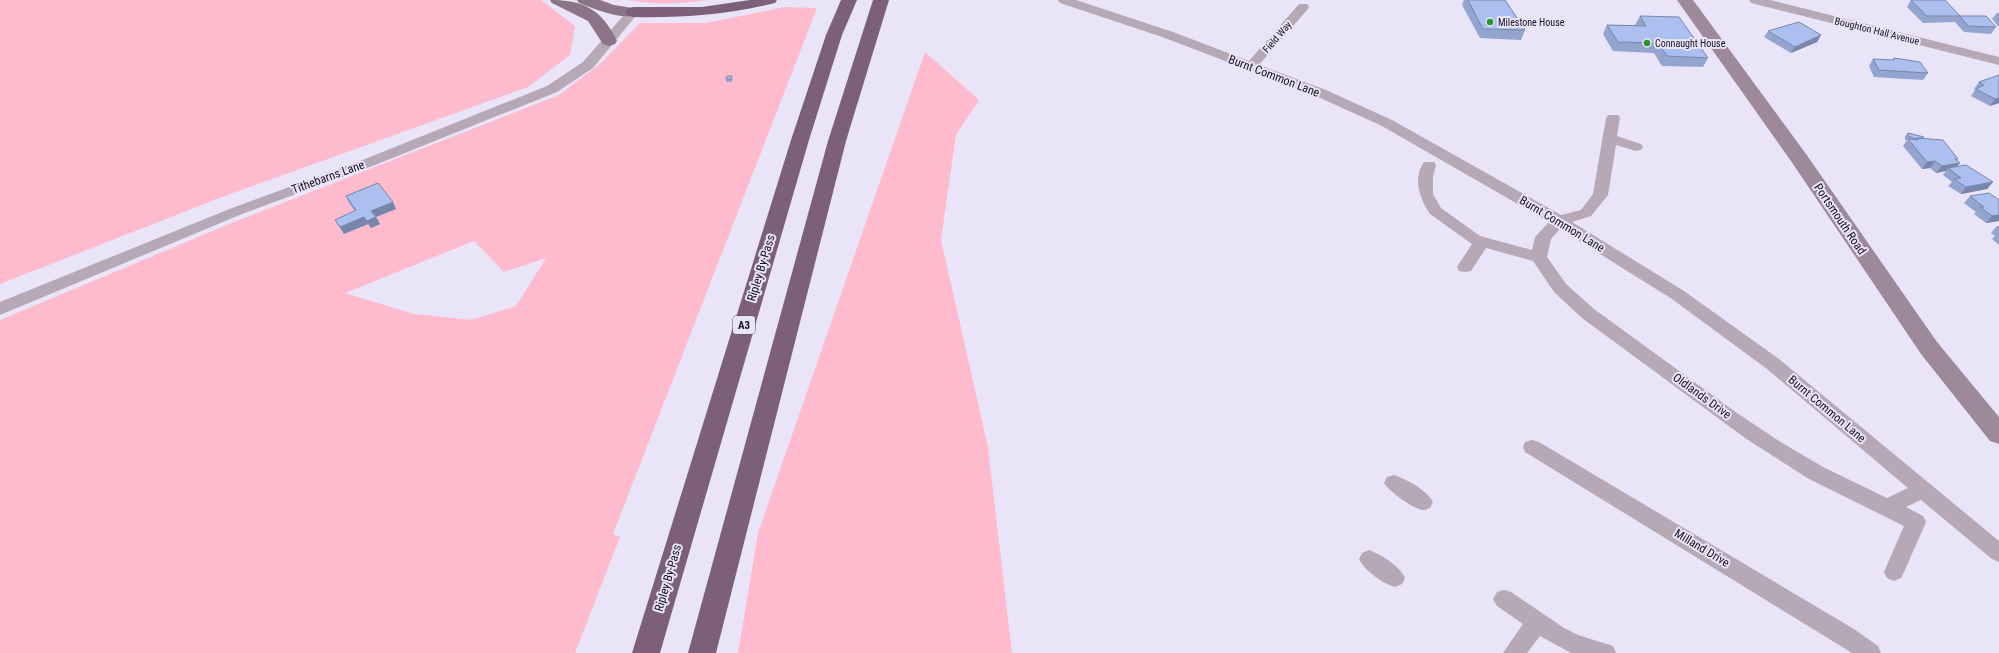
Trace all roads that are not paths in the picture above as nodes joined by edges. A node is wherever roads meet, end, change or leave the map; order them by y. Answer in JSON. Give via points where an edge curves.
{"nodes":[{"id":1,"x":558,"y":0,"type":"edge"},
{"id":2,"x":585,"y":0,"type":"edge"},
{"id":3,"x":769,"y":0,"type":"edge"},
{"id":4,"x":849,"y":0,"type":"edge"},
{"id":5,"x":881,"y":0,"type":"edge"},
{"id":6,"x":1064,"y":0,"type":"edge"},
{"id":7,"x":1685,"y":0,"type":"edge"},
{"id":8,"x":1755,"y":0,"type":"edge"},
{"id":9,"x":1303,"y":7,"type":"dead end"},
{"id":10,"x":633,"y":12,"type":"junction"},
{"id":11,"x":609,"y":41,"type":"junction"},
{"id":12,"x":1999,"y":61,"type":"edge"},
{"id":13,"x":1251,"y":66,"type":"junction"},
{"id":14,"x":1613,"y":118,"type":"dead end"},
{"id":15,"x":1610,"y":138,"type":"junction"},
{"id":16,"x":1636,"y":146,"type":"dead end"},
{"id":17,"x":1429,"y":165,"type":"dead end"},
{"id":18,"x":1559,"y":221,"type":"junction"},
{"id":19,"x":1482,"y":242,"type":"junction"},
{"id":20,"x":1539,"y":257,"type":"junction"},
{"id":21,"x":1465,"y":267,"type":"dead end"},
{"id":22,"x":0,"y":309,"type":"edge"},
{"id":23,"x":1999,"y":434,"type":"edge"},
{"id":24,"x":1532,"y":447,"type":"dead end"},
{"id":25,"x":1394,"y":483,"type":"dead end"},
{"id":26,"x":1924,"y":490,"type":"junction"},
{"id":27,"x":1423,"y":502,"type":"dead end"},
{"id":28,"x":1887,"y":507,"type":"junction"},
{"id":29,"x":1999,"y":553,"type":"edge"},
{"id":30,"x":1369,"y":559,"type":"dead end"},
{"id":31,"x":1894,"y":572,"type":"dead end"},
{"id":32,"x":1395,"y":578,"type":"dead end"},
{"id":33,"x":1504,"y":599,"type":"dead end"},
{"id":34,"x":1537,"y":622,"type":"junction"},
{"id":35,"x":646,"y":653,"type":"edge"},
{"id":36,"x":702,"y":653,"type":"edge"},
{"id":37,"x":1514,"y":653,"type":"edge"},
{"id":38,"x":1605,"y":653,"type":"edge"},
{"id":39,"x":1870,"y":653,"type":"edge"}],
"edges":[{"from":1,"to":11,"type":"main road","via":[[591,14],[598,20]]},
{"from":2,"to":10,"type":"main road","via":[[612,10]]},
{"from":3,"to":10,"type":"highway","via":[[693,13]]},
{"from":4,"to":35,"type":"highway","name":"Ripley By-Pass","number":"A3","via":[[834,35],[800,140]]},
{"from":5,"to":36,"type":"highway","via":[[837,141]]},
{"from":6,"to":13,"type":"street","name":"Burnt Common Lane","via":[[1119,17]]},
{"from":7,"to":23,"type":"main road","name":"Portsmouth Road","via":[[1799,158],[1929,348]]},
{"from":8,"to":12,"type":"street","name":"Boughton Hall Avenue"},
{"from":9,"to":13,"type":"street","name":"Field Way"},
{"from":10,"to":11,"type":"street","name":"Tithebarns Lane"},
{"from":11,"to":22,"type":"street","name":"Tithebarns Lane","via":[[588,65],[552,89],[530,99],[237,211]]},
{"from":13,"to":18,"type":"street","name":"Burnt Common Lane","via":[[1387,123]]},
{"from":14,"to":15,"type":"street"},
{"from":15,"to":16,"type":"street"},
{"from":15,"to":18,"type":"street","via":[[1600,196],[1586,213]]},
{"from":17,"to":19,"type":"street","via":[[1426,194],[1435,211],[1475,240]]},
{"from":18,"to":20,"type":"street","via":[[1543,237]]},
{"from":18,"to":26,"type":"street","name":"Burnt Common Lane","via":[[1678,295],[1727,330],[1773,364]]},
{"from":19,"to":20,"type":"street"},
{"from":19,"to":21,"type":"street"},
{"from":20,"to":28,"type":"street","name":"Oldlands Drive","via":[[1548,274],[1576,304],[1746,428],[1816,472]]},
{"from":24,"to":39,"type":"street","name":"Milland Drive","via":[[1846,636]]},
{"from":25,"to":27,"type":"street"},
{"from":26,"to":28,"type":"street"},
{"from":26,"to":29,"type":"street","name":"Burnt Common Lane"},
{"from":28,"to":31,"type":"street","name":"Oldlands Drive","via":[[1916,522]]},
{"from":30,"to":32,"type":"street"},
{"from":33,"to":34,"type":"street"},
{"from":34,"to":37,"type":"street"},
{"from":34,"to":38,"type":"street","via":[[1574,644]]}]}
